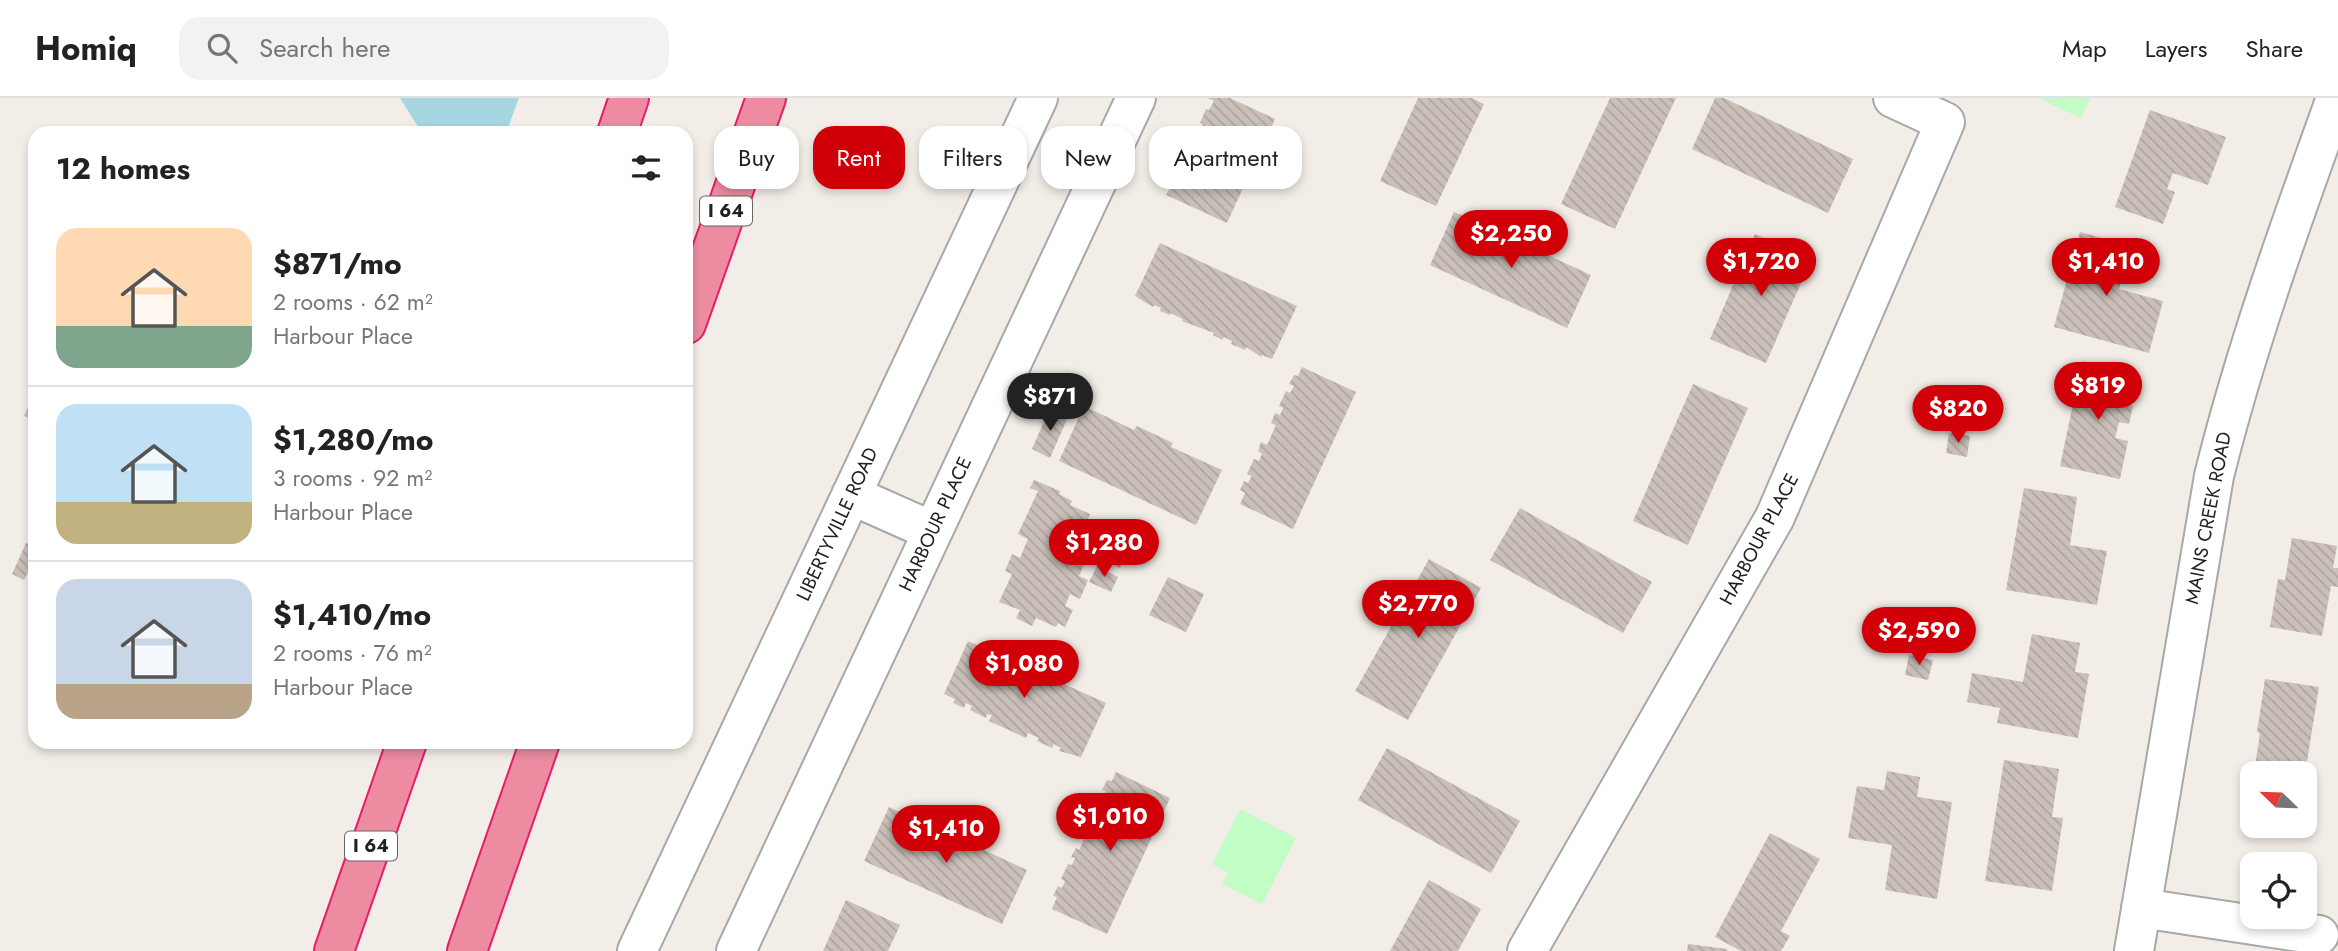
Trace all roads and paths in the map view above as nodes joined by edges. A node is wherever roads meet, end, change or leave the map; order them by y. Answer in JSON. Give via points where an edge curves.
{"nodes":[{"id":1,"x":629,"y":98,"type":"edge"},
{"id":2,"x":766,"y":98,"type":"edge"},
{"id":3,"x":1038,"y":98,"type":"edge"},
{"id":4,"x":1136,"y":98,"type":"edge"},
{"id":5,"x":1893,"y":98,"type":"edge"},
{"id":6,"x":2336,"y":98,"type":"edge"},
{"id":7,"x":619,"y":126,"type":"edge"},
{"id":8,"x":693,"y":304,"type":"edge"},
{"id":9,"x":850,"y":495,"type":"junction"},
{"id":10,"x":932,"y":531,"type":"junction"},
{"id":11,"x":405,"y":749,"type":"edge"},
{"id":12,"x":538,"y":749,"type":"edge"},
{"id":13,"x":2141,"y":908,"type":"junction"},
{"id":14,"x":2319,"y":935,"type":"dead end"},
{"id":15,"x":334,"y":951,"type":"edge"},
{"id":16,"x":467,"y":951,"type":"edge"},
{"id":17,"x":637,"y":951,"type":"edge"},
{"id":18,"x":736,"y":951,"type":"edge"},
{"id":19,"x":1527,"y":951,"type":"edge"},
{"id":20,"x":2134,"y":951,"type":"edge"}],
"edges":[{"from":1,"to":7,"type":"highway"},
{"from":2,"to":8,"type":"highway","number":"I 64"},
{"from":3,"to":9,"type":"street","name":"LIBERTYVILLE ROAD"},
{"from":4,"to":10,"type":"street","name":"HARBOUR PLACE"},
{"from":5,"to":19,"type":"street","name":"HARBOUR PLACE","via":[[1945,122],[1876,286],[1775,517]]},
{"from":6,"to":13,"type":"street","name":"MAINS CREEK ROAD","via":[[2281,247],[2214,475]]},
{"from":9,"to":10,"type":"street"},
{"from":9,"to":17,"type":"street","name":"LIBERTYVILLE ROAD"},
{"from":10,"to":18,"type":"street","name":"HARBOUR PLACE"},
{"from":11,"to":15,"type":"highway","number":"I 64"},
{"from":12,"to":16,"type":"highway"},
{"from":13,"to":14,"type":"street"},
{"from":13,"to":20,"type":"street","name":"MAINS CREEK ROAD"}]}
